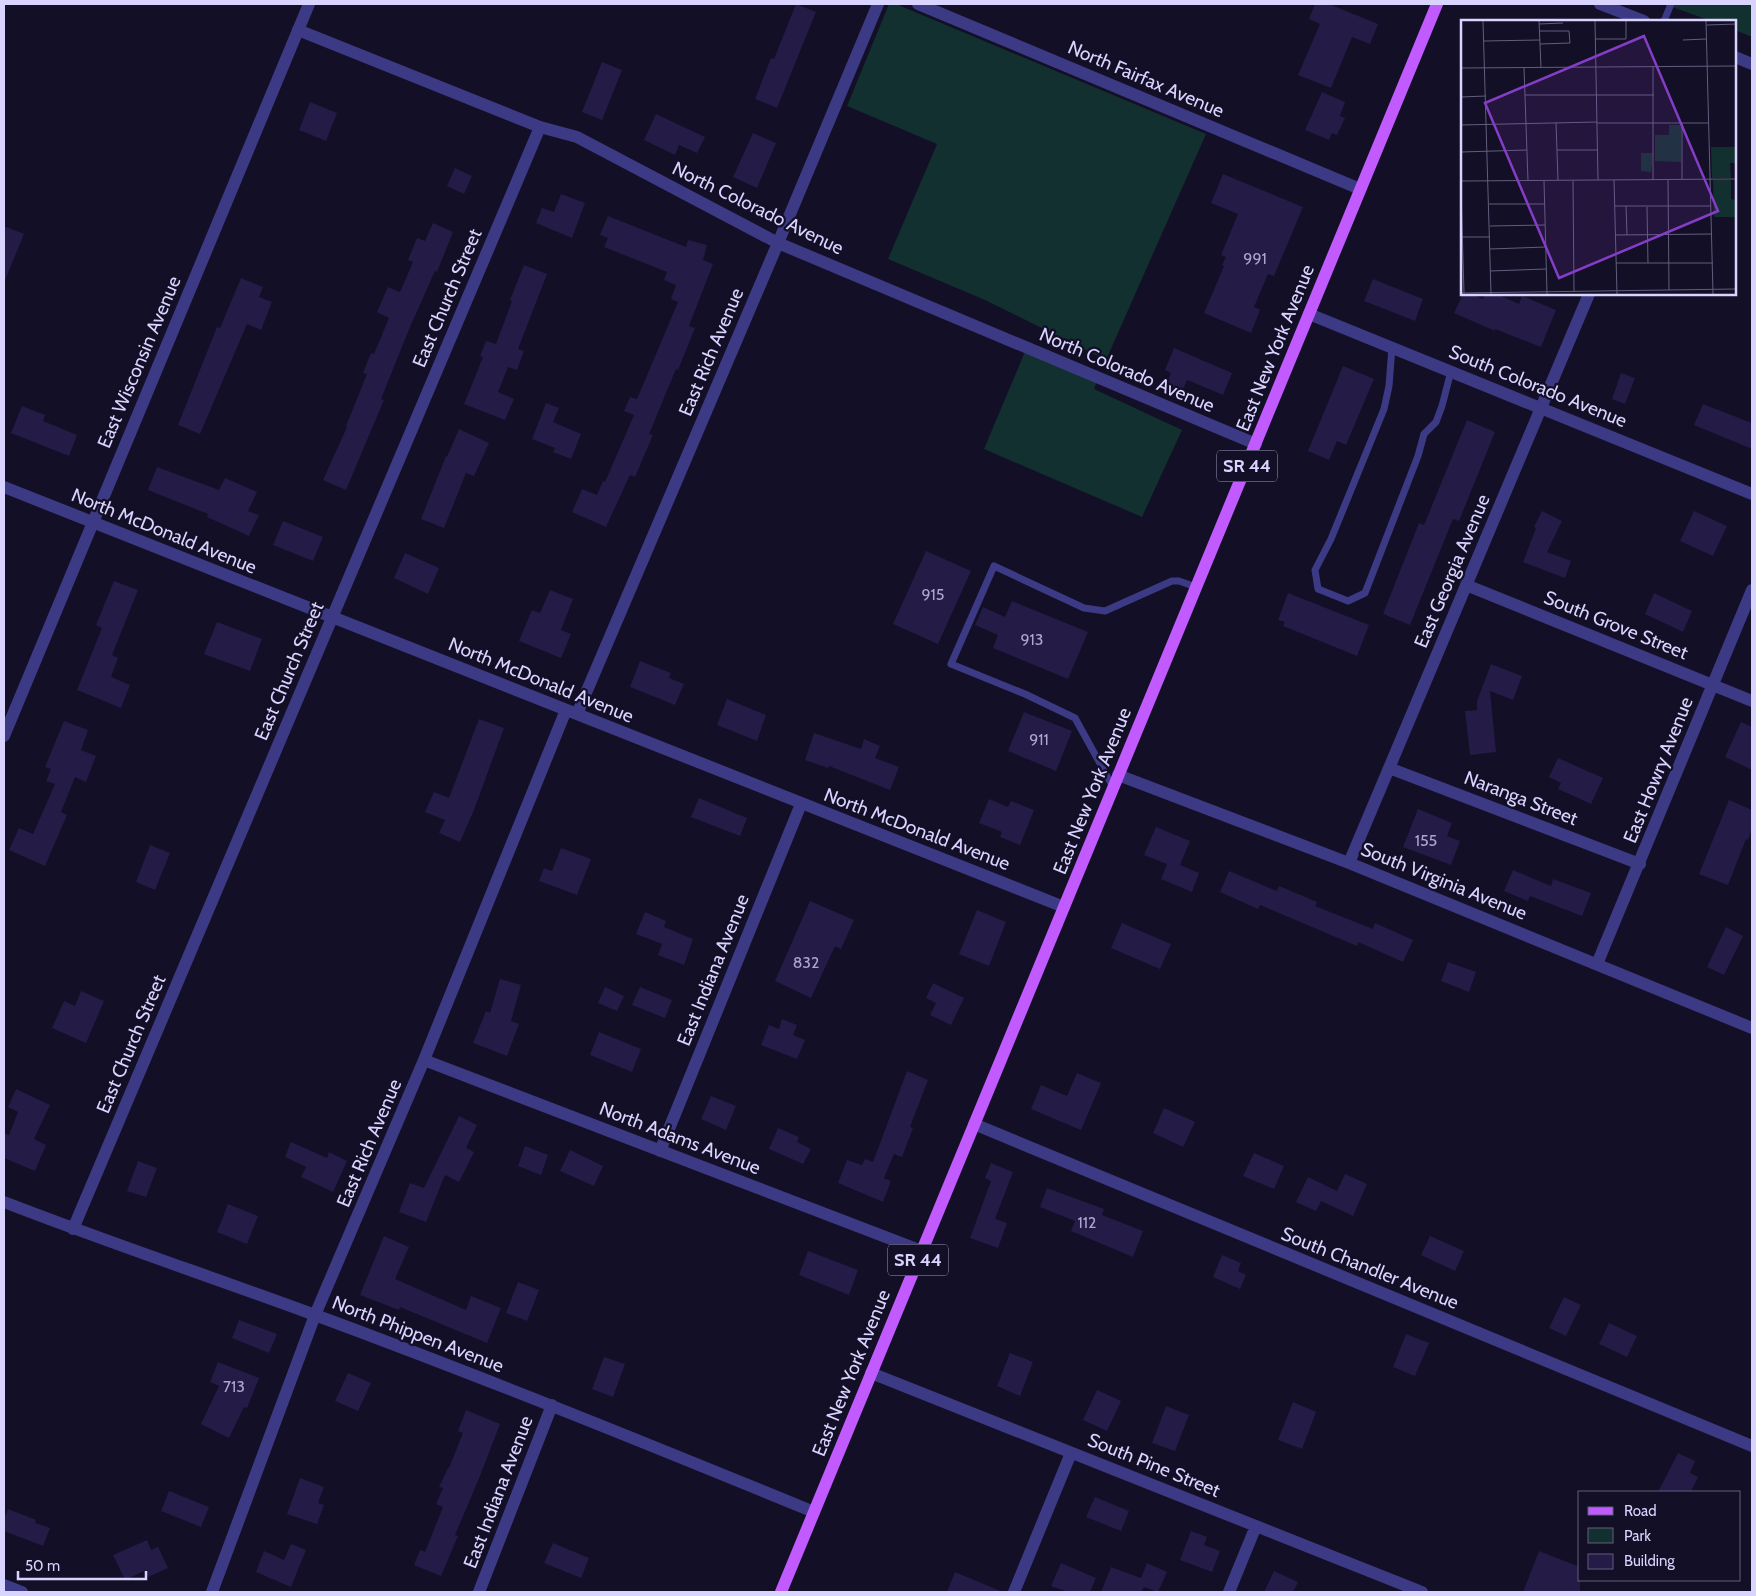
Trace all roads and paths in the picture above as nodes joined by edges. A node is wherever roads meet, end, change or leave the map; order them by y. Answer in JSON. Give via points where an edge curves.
{"nodes":[{"id":1,"x":309,"y":4,"type":"edge"},
{"id":2,"x":878,"y":4,"type":"edge"},
{"id":3,"x":918,"y":4,"type":"edge"},
{"id":4,"x":1437,"y":4,"type":"edge"},
{"id":5,"x":1600,"y":4,"type":"edge"},
{"id":6,"x":1671,"y":4,"type":"edge"},
{"id":7,"x":1641,"y":20,"type":"edge"},
{"id":8,"x":1664,"y":20,"type":"edge"},
{"id":9,"x":298,"y":30,"type":"junction"},
{"id":10,"x":1736,"y":57,"type":"edge"},
{"id":11,"x":1752,"y":64,"type":"edge"},
{"id":12,"x":540,"y":127,"type":"junction"},
{"id":13,"x":1360,"y":189,"type":"junction"},
{"id":14,"x":778,"y":243,"type":"junction"},
{"id":15,"x":1589,"y":295,"type":"edge"},
{"id":16,"x":1309,"y":314,"type":"junction"},
{"id":17,"x":1392,"y":347,"type":"junction"},
{"id":18,"x":1451,"y":371,"type":"junction"},
{"id":19,"x":1541,"y":408,"type":"junction"},
{"id":20,"x":1256,"y":444,"type":"junction"},
{"id":21,"x":4,"y":487,"type":"edge"},
{"id":22,"x":1752,"y":494,"type":"edge"},
{"id":23,"x":93,"y":523,"type":"junction"},
{"id":24,"x":1466,"y":585,"type":"junction"},
{"id":25,"x":1196,"y":587,"type":"junction"},
{"id":26,"x":1752,"y":590,"type":"edge"},
{"id":27,"x":332,"y":617,"type":"junction"},
{"id":28,"x":1714,"y":684,"type":"junction"},
{"id":29,"x":1752,"y":701,"type":"edge"},
{"id":30,"x":572,"y":712,"type":"junction"},
{"id":31,"x":4,"y":736,"type":"edge"},
{"id":32,"x":1389,"y":768,"type":"junction"},
{"id":33,"x":1116,"y":781,"type":"junction"},
{"id":34,"x":801,"y":804,"type":"junction"},
{"id":35,"x":1349,"y":863,"type":"junction"},
{"id":36,"x":1640,"y":864,"type":"junction"},
{"id":37,"x":1064,"y":907,"type":"junction"},
{"id":38,"x":1597,"y":964,"type":"junction"},
{"id":39,"x":1752,"y":1028,"type":"edge"},
{"id":40,"x":424,"y":1060,"type":"junction"},
{"id":41,"x":974,"y":1124,"type":"junction"},
{"id":42,"x":660,"y":1151,"type":"junction"},
{"id":43,"x":4,"y":1202,"type":"edge"},
{"id":44,"x":73,"y":1229,"type":"junction"},
{"id":45,"x":922,"y":1251,"type":"junction"},
{"id":46,"x":315,"y":1315,"type":"junction"},
{"id":47,"x":871,"y":1373,"type":"junction"},
{"id":48,"x":552,"y":1405,"type":"junction"},
{"id":49,"x":1752,"y":1446,"type":"edge"},
{"id":50,"x":1071,"y":1453,"type":"junction"},
{"id":51,"x":814,"y":1512,"type":"junction"},
{"id":52,"x":1256,"y":1526,"type":"junction"},
{"id":53,"x":4,"y":1585,"type":"edge"},
{"id":54,"x":22,"y":1592,"type":"edge"},
{"id":55,"x":212,"y":1592,"type":"edge"},
{"id":56,"x":479,"y":1592,"type":"edge"},
{"id":57,"x":781,"y":1592,"type":"edge"},
{"id":58,"x":1014,"y":1592,"type":"edge"},
{"id":59,"x":1229,"y":1592,"type":"edge"},
{"id":60,"x":1422,"y":1592,"type":"edge"}],
"edges":[{"from":1,"to":9,"type":"street","name":"East Wisconsin Avenue"},
{"from":2,"to":14,"type":"street","name":"East Rich Avenue"},
{"from":3,"to":13,"type":"street","name":"North Fairfax Avenue"},
{"from":4,"to":13,"type":"main road","name":"East New York Avenue","number":"SR 44"},
{"from":5,"to":7,"type":"street"},
{"from":6,"to":8,"type":"lane"},
{"from":9,"to":12,"type":"street","name":"North Colorado Avenue"},
{"from":9,"to":23,"type":"street","name":"East Wisconsin Avenue"},
{"from":10,"to":11,"type":"street"},
{"from":12,"to":14,"type":"street","name":"North Colorado Avenue","via":[[577,137]]},
{"from":12,"to":27,"type":"street","name":"East Church Street"},
{"from":13,"to":16,"type":"main road","name":"East New York Avenue","number":"SR 44"},
{"from":14,"to":20,"type":"street","name":"North Colorado Avenue"},
{"from":14,"to":30,"type":"street","name":"East Rich Avenue"},
{"from":15,"to":19,"type":"street","name":"East Georgia Avenue"},
{"from":16,"to":17,"type":"street","name":"South Colorado Avenue"},
{"from":16,"to":20,"type":"main road","name":"East New York Avenue","number":"SR 44"},
{"from":17,"to":18,"type":"street","name":"South Colorado Avenue"},
{"from":17,"to":18,"type":"lane","via":[[1384,409],[1315,570],[1318,589],[1325,592],[1348,601],[1365,593],[1424,434],[1436,422]]},
{"from":18,"to":19,"type":"street","name":"South Colorado Avenue"},
{"from":19,"to":22,"type":"street","name":"South Colorado Avenue"},
{"from":19,"to":24,"type":"street","name":"East Georgia Avenue"},
{"from":20,"to":25,"type":"main road","name":"East New York Avenue","number":"SR 44"},
{"from":21,"to":23,"type":"street","name":"North McDonald Avenue"},
{"from":23,"to":27,"type":"street","name":"North McDonald Avenue"},
{"from":23,"to":31,"type":"street","name":"East Wisconsin Avenue"},
{"from":24,"to":28,"type":"street","name":"South Grove Street"},
{"from":24,"to":32,"type":"street","name":"East Georgia Avenue"},
{"from":25,"to":33,"type":"main road","name":"East New York Avenue","number":"SR 44"},
{"from":25,"to":33,"type":"lane","via":[[1172,581],[1105,611],[1084,608],[994,566],[955,655],[952,664],[1075,718]]},
{"from":26,"to":28,"type":"street","name":"East Howry Avenue"},
{"from":27,"to":30,"type":"street","name":"North McDonald Avenue"},
{"from":27,"to":44,"type":"street","name":"East Church Street"},
{"from":28,"to":29,"type":"street","name":"South Grove Street"},
{"from":28,"to":36,"type":"street","name":"East Howry Avenue"},
{"from":30,"to":34,"type":"street","name":"North McDonald Avenue"},
{"from":30,"to":40,"type":"street","name":"East Rich Avenue"},
{"from":32,"to":35,"type":"street","name":"East Georgia Avenue"},
{"from":32,"to":36,"type":"street","name":"Naranga Street"},
{"from":33,"to":35,"type":"street","name":"South Virginia Avenue"},
{"from":33,"to":37,"type":"main road","name":"East New York Avenue","number":"SR 44"},
{"from":34,"to":37,"type":"street","name":"North McDonald Avenue"},
{"from":34,"to":42,"type":"street","name":"East Indiana Avenue"},
{"from":35,"to":38,"type":"street","name":"South Virginia Avenue"},
{"from":36,"to":38,"type":"street","name":"East Howry Avenue"},
{"from":37,"to":41,"type":"main road","name":"East New York Avenue","number":"SR 44"},
{"from":38,"to":39,"type":"street","name":"South Virginia Avenue"},
{"from":40,"to":42,"type":"street","name":"North Adams Avenue"},
{"from":40,"to":46,"type":"street","name":"East Rich Avenue"},
{"from":41,"to":45,"type":"main road","name":"East New York Avenue","number":"SR 44"},
{"from":41,"to":49,"type":"street","name":"South Chandler Avenue"},
{"from":42,"to":45,"type":"street","name":"North Adams Avenue"},
{"from":43,"to":44,"type":"street","name":"North Phippen Avenue"},
{"from":44,"to":46,"type":"street","name":"North Phippen Avenue"},
{"from":45,"to":47,"type":"main road","name":"East New York Avenue","number":"SR 44"},
{"from":46,"to":48,"type":"street","name":"North Phippen Avenue"},
{"from":46,"to":55,"type":"street","name":"East Rich Avenue"},
{"from":47,"to":50,"type":"street","name":"South Pine Street"},
{"from":47,"to":51,"type":"main road","name":"East New York Avenue","number":"SR 44"},
{"from":48,"to":51,"type":"street","name":"North Phippen Avenue"},
{"from":48,"to":56,"type":"street","name":"East Indiana Avenue"},
{"from":50,"to":52,"type":"street","name":"South Pine Street"},
{"from":50,"to":58,"type":"street"},
{"from":51,"to":57,"type":"main road","name":"East New York Avenue","number":"SR 44"},
{"from":52,"to":59,"type":"street"},
{"from":52,"to":60,"type":"street","name":"South Pine Street"},
{"from":53,"to":54,"type":"street"}]}
